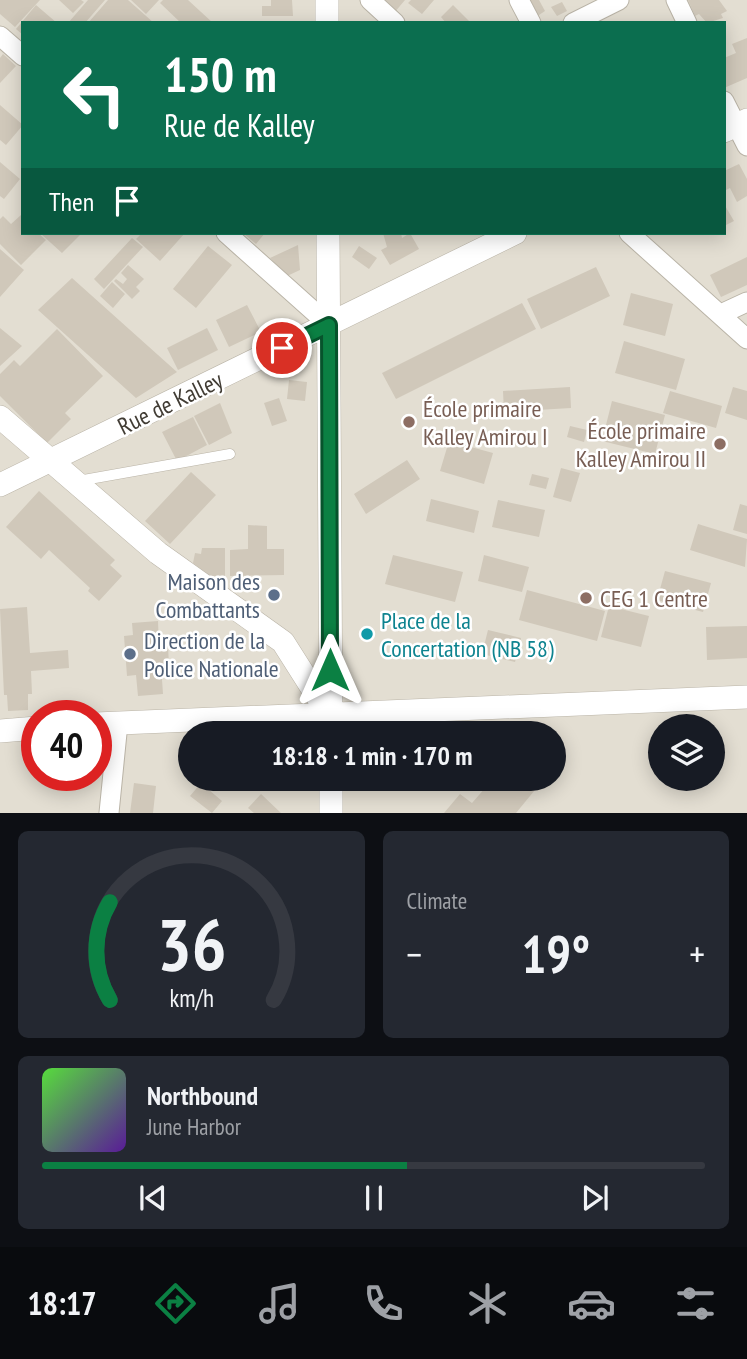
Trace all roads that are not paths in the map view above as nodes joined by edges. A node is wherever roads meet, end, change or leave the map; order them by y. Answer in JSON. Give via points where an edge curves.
{"nodes":[{"id":1,"x":327,"y":0,"type":"edge"},
{"id":2,"x":369,"y":0,"type":"edge"},
{"id":3,"x":519,"y":0,"type":"edge"},
{"id":4,"x":618,"y":0,"type":"edge"},
{"id":5,"x":676,"y":0,"type":"edge"},
{"id":6,"x":327,"y":21,"type":"edge"},
{"id":7,"x":393,"y":21,"type":"edge"},
{"id":8,"x":530,"y":21,"type":"edge"},
{"id":9,"x":577,"y":21,"type":"edge"},
{"id":10,"x":686,"y":21,"type":"edge"},
{"id":11,"x":0,"y":36,"type":"edge"},
{"id":12,"x":21,"y":54,"type":"edge"},
{"id":13,"x":726,"y":105,"type":"edge"},
{"id":14,"x":739,"y":131,"type":"edge"},
{"id":15,"x":228,"y":235,"type":"edge"},
{"id":16,"x":328,"y":235,"type":"edge"},
{"id":17,"x":511,"y":235,"type":"edge"},
{"id":18,"x":631,"y":235,"type":"edge"},
{"id":19,"x":747,"y":302,"type":"edge"},
{"id":20,"x":721,"y":314,"type":"junction"},
{"id":21,"x":329,"y":325,"type":"junction"},
{"id":22,"x":747,"y":339,"type":"edge"},
{"id":23,"x":0,"y":416,"type":"edge"},
{"id":24,"x":230,"y":454,"type":"dead end"},
{"id":25,"x":50,"y":461,"type":"junction"},
{"id":26,"x":74,"y":482,"type":"junction"},
{"id":27,"x":0,"y":485,"type":"edge"},
{"id":28,"x":747,"y":697,"type":"edge"},
{"id":29,"x":328,"y":721,"type":"edge"},
{"id":30,"x":330,"y":721,"type":"edge"},
{"id":31,"x":376,"y":721,"type":"edge"},
{"id":32,"x":112,"y":723,"type":"edge"},
{"id":33,"x":178,"y":723,"type":"edge"},
{"id":34,"x":21,"y":729,"type":"edge"},
{"id":35,"x":0,"y":731,"type":"edge"},
{"id":36,"x":109,"y":791,"type":"edge"},
{"id":37,"x":331,"y":791,"type":"edge"},
{"id":38,"x":109,"y":813,"type":"edge"},
{"id":39,"x":331,"y":813,"type":"edge"}],
"edges":[{"from":1,"to":6,"type":"street"},
{"from":2,"to":7,"type":"street"},
{"from":3,"to":8,"type":"street"},
{"from":4,"to":9,"type":"street"},
{"from":5,"to":10,"type":"street"},
{"from":11,"to":12,"type":"street"},
{"from":13,"to":14,"type":"street"},
{"from":15,"to":21,"type":"street"},
{"from":16,"to":21,"type":"street"},
{"from":17,"to":21,"type":"street","name":"Rue de Kalley"},
{"from":18,"to":20,"type":"street"},
{"from":19,"to":20,"type":"street"},
{"from":20,"to":22,"type":"street"},
{"from":21,"to":25,"type":"street","name":"Rue de Kalley"},
{"from":21,"to":30,"type":"street"},
{"from":23,"to":25,"type":"street"},
{"from":24,"to":26,"type":"lane"},
{"from":25,"to":26,"type":"street"},
{"from":25,"to":27,"type":"street","name":"Rue de Kalley"},
{"from":26,"to":29,"type":"street","via":[[158,553],[283,642]]},
{"from":28,"to":31,"type":"street"},
{"from":32,"to":33,"type":"street"},
{"from":34,"to":35,"type":"street"},
{"from":36,"to":38,"type":"street"},
{"from":37,"to":39,"type":"street"}]}
